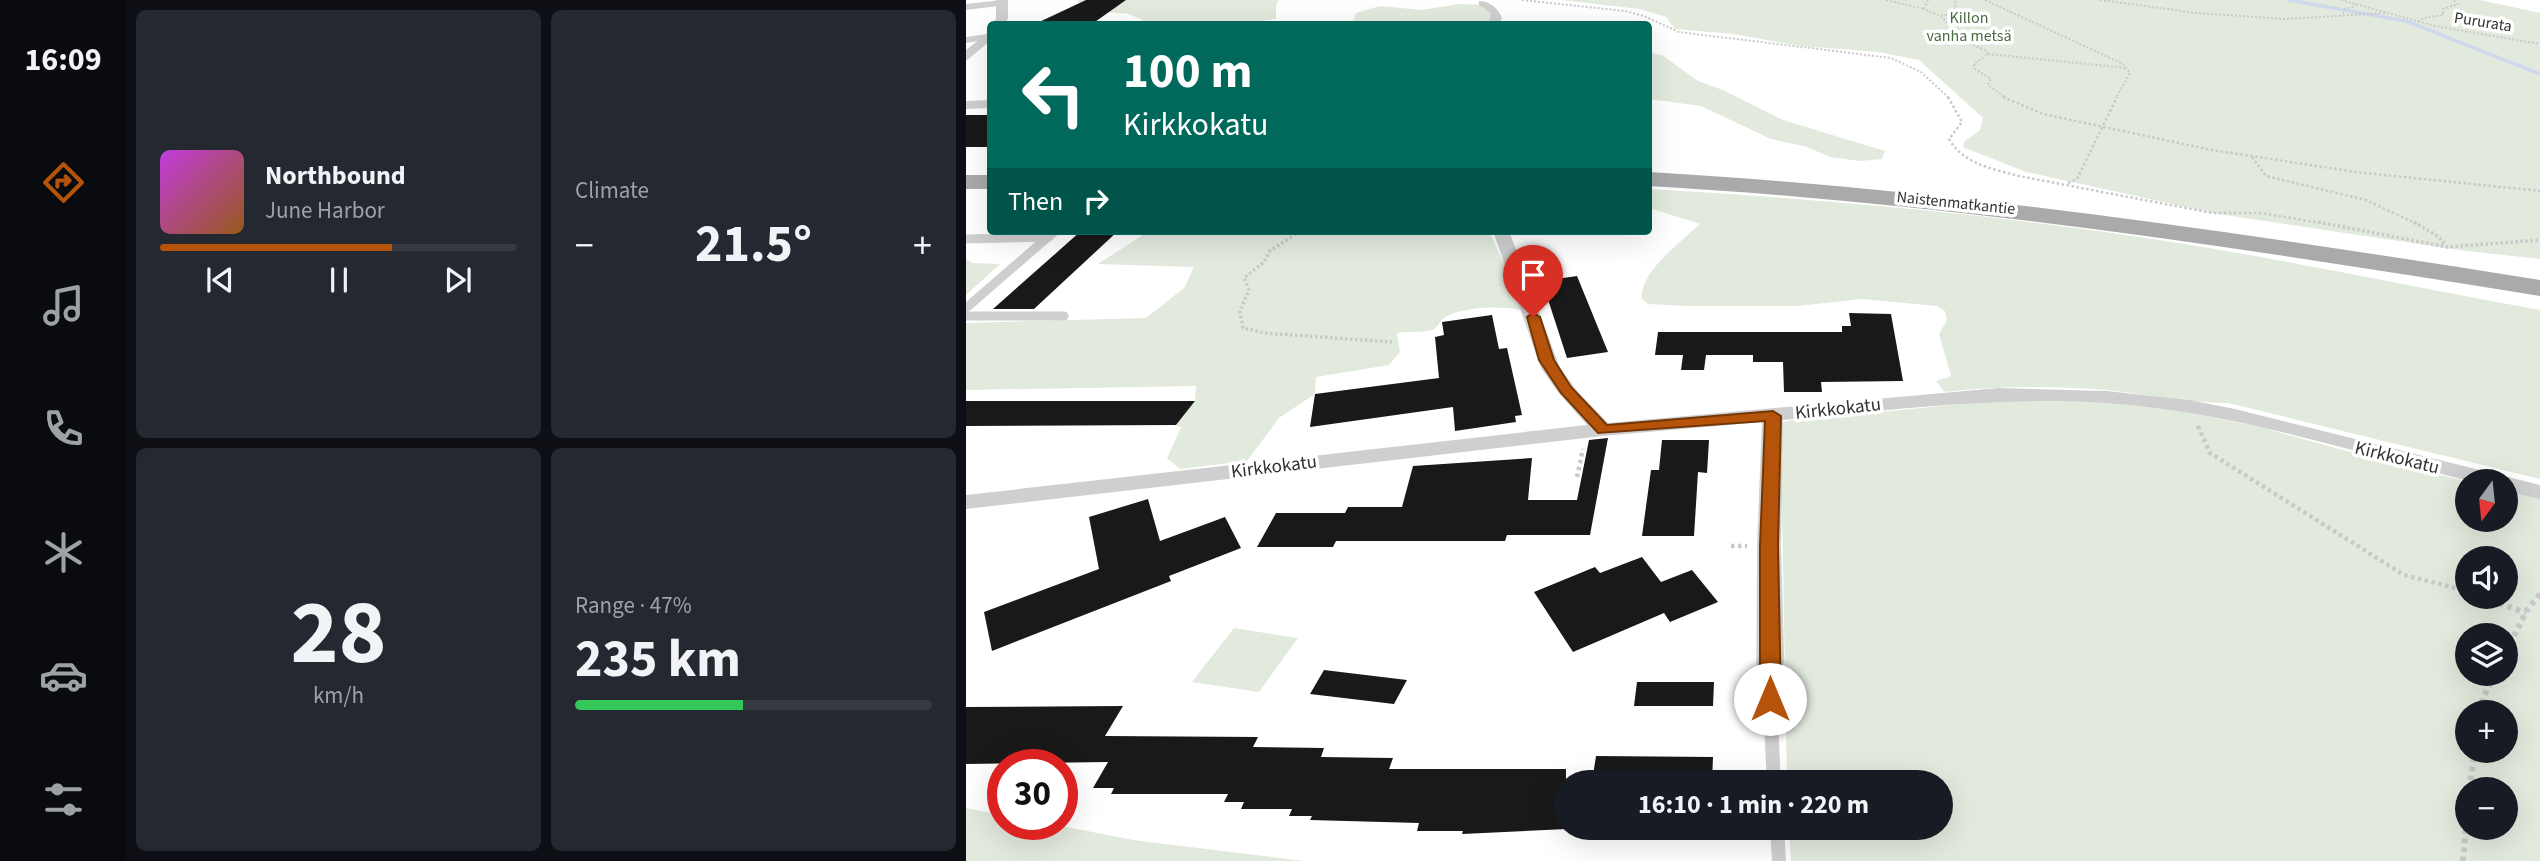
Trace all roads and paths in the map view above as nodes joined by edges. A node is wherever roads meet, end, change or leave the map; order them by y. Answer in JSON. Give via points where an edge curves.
{"nodes":[{"id":1,"x":1522,"y":0,"type":"edge"},
{"id":2,"x":1886,"y":0,"type":"edge"},
{"id":3,"x":1928,"y":0,"type":"edge"},
{"id":4,"x":1952,"y":0,"type":"edge"},
{"id":5,"x":1986,"y":0,"type":"edge"},
{"id":6,"x":2100,"y":0,"type":"edge"},
{"id":7,"x":2341,"y":0,"type":"edge"},
{"id":8,"x":2453,"y":0,"type":"edge"},
{"id":9,"x":1002,"y":2,"type":"edge"},
{"id":10,"x":1482,"y":3,"type":"dead end"},
{"id":11,"x":2358,"y":5,"type":"junction"},
{"id":12,"x":966,"y":7,"type":"edge"},
{"id":13,"x":1924,"y":9,"type":"junction"},
{"id":14,"x":2386,"y":13,"type":"junction"},
{"id":15,"x":2343,"y":14,"type":"junction"},
{"id":16,"x":1941,"y":16,"type":"junction"},
{"id":17,"x":999,"y":21,"type":"edge"},
{"id":18,"x":1496,"y":21,"type":"edge"},
{"id":19,"x":2418,"y":22,"type":"junction"},
{"id":20,"x":987,"y":36,"type":"edge"},
{"id":21,"x":987,"y":38,"type":"edge"},
{"id":22,"x":966,"y":40,"type":"edge"},
{"id":23,"x":2540,"y":44,"type":"edge"},
{"id":24,"x":1988,"y":54,"type":"junction"},
{"id":25,"x":966,"y":57,"type":"edge"},
{"id":26,"x":2128,"y":68,"type":"junction"},
{"id":27,"x":987,"y":104,"type":"edge"},
{"id":28,"x":966,"y":105,"type":"edge"},
{"id":29,"x":2101,"y":126,"type":"junction"},
{"id":30,"x":2252,"y":157,"type":"junction"},
{"id":31,"x":987,"y":174,"type":"edge"},
{"id":32,"x":966,"y":175,"type":"edge"},
{"id":33,"x":1652,"y":179,"type":"edge"},
{"id":34,"x":966,"y":182,"type":"edge"},
{"id":35,"x":987,"y":182,"type":"edge"},
{"id":36,"x":2067,"y":184,"type":"junction"},
{"id":37,"x":2540,"y":191,"type":"edge"},
{"id":38,"x":1035,"y":235,"type":"edge"},
{"id":39,"x":1051,"y":235,"type":"edge"},
{"id":40,"x":1294,"y":235,"type":"edge"},
{"id":41,"x":1503,"y":235,"type":"edge"},
{"id":42,"x":966,"y":239,"type":"edge"},
{"id":43,"x":2540,"y":240,"type":"edge"},
{"id":44,"x":2261,"y":246,"type":"junction"},
{"id":45,"x":2447,"y":247,"type":"junction"},
{"id":46,"x":2540,"y":288,"type":"edge"},
{"id":47,"x":2540,"y":298,"type":"edge"},
{"id":48,"x":966,"y":308,"type":"edge"},
{"id":49,"x":966,"y":316,"type":"edge"},
{"id":50,"x":1064,"y":316,"type":"dead end"},
{"id":51,"x":1392,"y":342,"type":"dead end"},
{"id":52,"x":2189,"y":406,"type":"junction"},
{"id":53,"x":1773,"y":416,"type":"junction"},
{"id":54,"x":1595,"y":430,"type":"junction"},
{"id":55,"x":2455,"y":471,"type":"edge"},
{"id":56,"x":1577,"y":477,"type":"dead end"},
{"id":57,"x":2518,"y":487,"type":"edge"},
{"id":58,"x":2540,"y":492,"type":"edge"},
{"id":59,"x":966,"y":502,"type":"edge"},
{"id":60,"x":2455,"y":588,"type":"edge"},
{"id":61,"x":2540,"y":594,"type":"edge"},
{"id":62,"x":2517,"y":609,"type":"edge"},
{"id":63,"x":2526,"y":612,"type":"junction"},
{"id":64,"x":2518,"y":628,"type":"edge"},
{"id":65,"x":1771,"y":724,"type":"joint"},
{"id":66,"x":1773,"y":770,"type":"edge"},
{"id":67,"x":1778,"y":840,"type":"edge"},
{"id":68,"x":2465,"y":840,"type":"edge"},
{"id":69,"x":1779,"y":861,"type":"edge"},
{"id":70,"x":2463,"y":861,"type":"edge"}],
"edges":[{"from":1,"to":36,"type":"path","via":[[1638,13],[1679,32],[1904,62],[1944,93],[1961,114],[1962,122],[1949,139],[1956,150],[1996,170]]},
{"from":2,"to":13,"type":"path"},
{"from":3,"to":13,"type":"path"},
{"from":4,"to":16,"type":"path","via":[[1956,2],[1954,13]]},
{"from":5,"to":26,"type":"path"},
{"from":6,"to":15,"type":"path","via":[[2286,19]]},
{"from":7,"to":11,"type":"path","name":"Pururata"},
{"from":8,"to":19,"type":"path","via":[[2458,4],[2443,9],[2443,15]]},
{"from":9,"to":12,"type":"street"},
{"from":9,"to":17,"type":"street"},
{"from":10,"to":18,"type":"street","via":[[1495,12]]},
{"from":11,"to":14,"type":"path","name":"Pururata"},
{"from":11,"to":15,"type":"path"},
{"from":13,"to":16,"type":"path"},
{"from":14,"to":15,"type":"path"},
{"from":14,"to":19,"type":"path","name":"Pururata"},
{"from":16,"to":24,"type":"path","via":[[1964,41]]},
{"from":19,"to":23,"type":"path","name":"Pururata"},
{"from":20,"to":22,"type":"street"},
{"from":21,"to":25,"type":"street"},
{"from":24,"to":26,"type":"path"},
{"from":24,"to":29,"type":"path","via":[[1974,64],[1975,69],[1990,79],[1988,85],[2009,103]]},
{"from":26,"to":29,"type":"path","via":[[2126,85]]},
{"from":27,"to":28,"type":"street"},
{"from":29,"to":30,"type":"path"},
{"from":29,"to":36,"type":"path","via":[[2077,179]]},
{"from":30,"to":37,"type":"path"},
{"from":30,"to":45,"type":"path","via":[[2266,176],[2380,204],[2433,233]]},
{"from":31,"to":32,"type":"main road"},
{"from":33,"to":44,"type":"main road","name":"Naistenmatkantie","via":[[1991,206]]},
{"from":34,"to":35,"type":"main road"},
{"from":36,"to":45,"type":"path","via":[[2212,213],[2286,216]]},
{"from":38,"to":42,"type":"lane"},
{"from":39,"to":48,"type":"lane"},
{"from":40,"to":51,"type":"path","via":[[1270,251],[1244,278],[1248,290],[1240,311],[1243,328]]},
{"from":41,"to":54,"type":"street","via":[[1520,274],[1546,360]]},
{"from":43,"to":45,"type":"path"},
{"from":44,"to":46,"type":"main road","name":"Naistenmatkantie"},
{"from":44,"to":47,"type":"main road","name":"Naistenmatkantie"},
{"from":49,"to":50,"type":"lane"},
{"from":52,"to":53,"type":"street","name":"Kirkkokatu","via":[[2107,397],[1999,394]]},
{"from":52,"to":55,"type":"street","name":"Kirkkokatu"},
{"from":52,"to":60,"type":"path","via":[[2210,453],[2404,575]]},
{"from":53,"to":54,"type":"street","name":"Kirkkokatu"},
{"from":53,"to":65,"type":"street"},
{"from":54,"to":56,"type":"path"},
{"from":54,"to":59,"type":"street","name":"Kirkkokatu"},
{"from":57,"to":58,"type":"street"},
{"from":61,"to":63,"type":"path"},
{"from":62,"to":63,"type":"path"},
{"from":63,"to":64,"type":"path"},
{"from":65,"to":66,"type":"lane"},
{"from":67,"to":69,"type":"lane"},
{"from":68,"to":70,"type":"path"}]}
